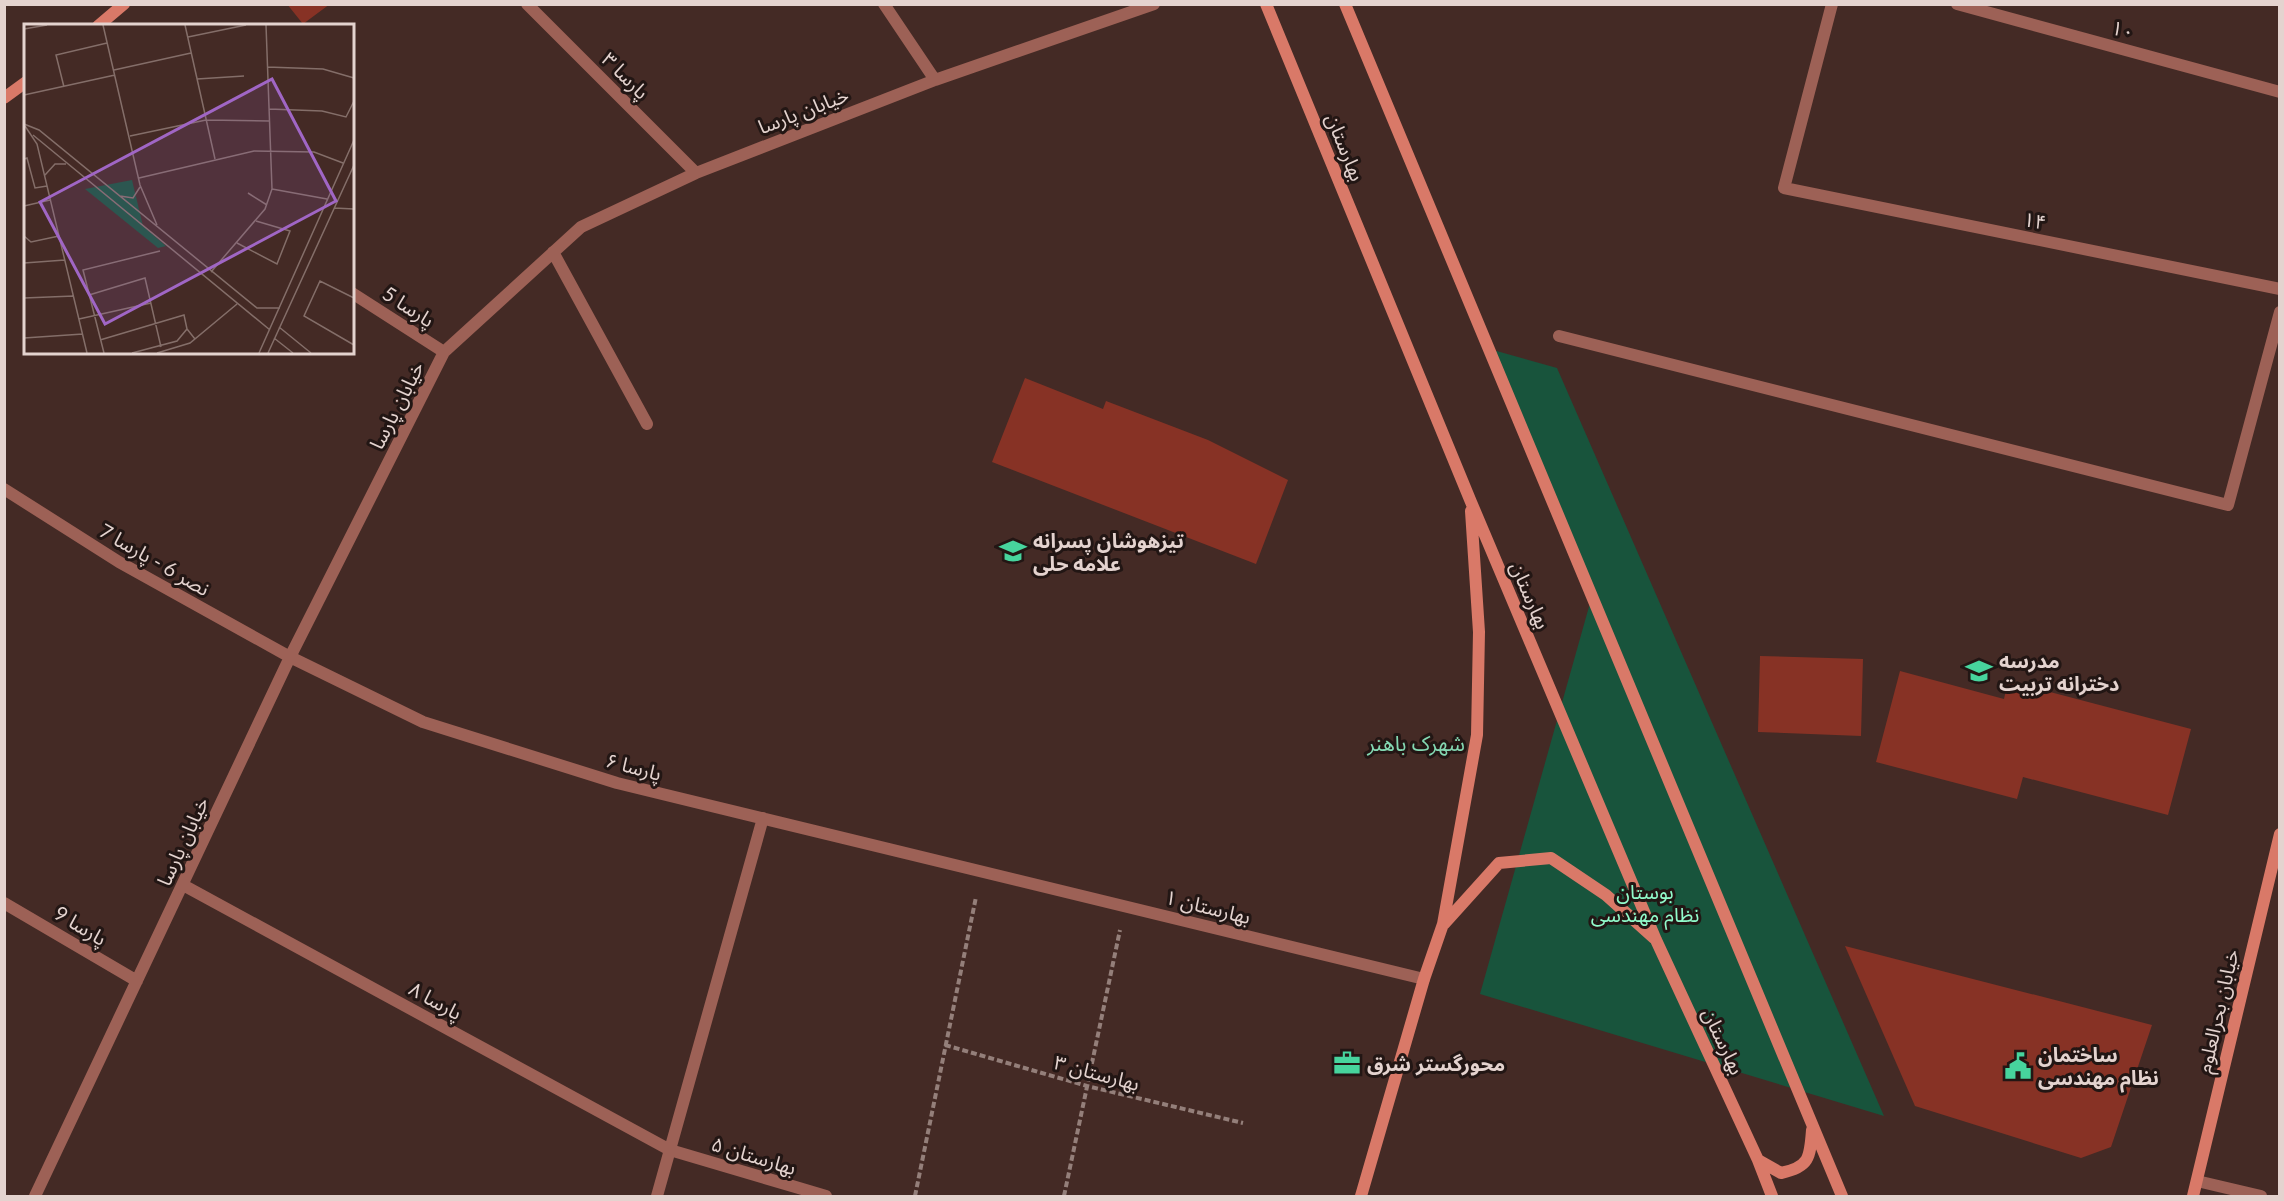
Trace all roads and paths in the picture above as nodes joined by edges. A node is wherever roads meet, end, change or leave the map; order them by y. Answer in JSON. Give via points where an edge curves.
{"nodes":[{"id":1,"x":124,"y":4,"type":"edge"},
{"id":2,"x":527,"y":4,"type":"edge"},
{"id":3,"x":884,"y":4,"type":"edge"},
{"id":4,"x":1154,"y":4,"type":"edge"},
{"id":5,"x":1266,"y":4,"type":"edge"},
{"id":6,"x":1345,"y":4,"type":"edge"},
{"id":7,"x":1832,"y":4,"type":"edge"},
{"id":8,"x":1957,"y":4,"type":"edge"},
{"id":9,"x":100,"y":24,"type":"edge"},
{"id":10,"x":935,"y":80,"type":"junction"},
{"id":11,"x":24,"y":83,"type":"edge"},
{"id":12,"x":2280,"y":92,"type":"edge"},
{"id":13,"x":4,"y":98,"type":"edge"},
{"id":14,"x":696,"y":173,"type":"junction"},
{"id":15,"x":553,"y":252,"type":"junction"},
{"id":16,"x":2280,"y":289,"type":"edge"},
{"id":17,"x":354,"y":294,"type":"edge"},
{"id":18,"x":2280,"y":312,"type":"edge"},
{"id":19,"x":1559,"y":336,"type":"dead end"},
{"id":20,"x":444,"y":352,"type":"junction"},
{"id":21,"x":647,"y":424,"type":"dead end"},
{"id":22,"x":4,"y":489,"type":"edge"},
{"id":23,"x":1471,"y":502,"type":"junction"},
{"id":24,"x":290,"y":657,"type":"junction"},
{"id":25,"x":763,"y":818,"type":"junction"},
{"id":26,"x":2280,"y":834,"type":"edge"},
{"id":27,"x":2276,"y":867,"type":"edge"},
{"id":28,"x":981,"y":872,"type":"junction"},
{"id":29,"x":183,"y":885,"type":"junction"},
{"id":30,"x":4,"y":903,"type":"edge"},
{"id":31,"x":1125,"y":905,"type":"junction"},
{"id":32,"x":1443,"y":924,"type":"junction"},
{"id":33,"x":1656,"y":940,"type":"junction"},
{"id":34,"x":1424,"y":979,"type":"junction"},
{"id":35,"x":137,"y":981,"type":"junction"},
{"id":36,"x":945,"y":1045,"type":"junction"},
{"id":37,"x":1087,"y":1086,"type":"junction"},
{"id":38,"x":1243,"y":1123,"type":"dead end"},
{"id":39,"x":1812,"y":1127,"type":"junction"},
{"id":40,"x":670,"y":1150,"type":"junction"},
{"id":41,"x":1758,"y":1160,"type":"junction"},
{"id":42,"x":2197,"y":1181,"type":"junction"},
{"id":43,"x":35,"y":1197,"type":"edge"},
{"id":44,"x":657,"y":1197,"type":"edge"},
{"id":45,"x":826,"y":1197,"type":"edge"},
{"id":46,"x":915,"y":1197,"type":"edge"},
{"id":47,"x":1064,"y":1197,"type":"edge"},
{"id":48,"x":1361,"y":1197,"type":"edge"},
{"id":49,"x":1772,"y":1197,"type":"edge"},
{"id":50,"x":1842,"y":1197,"type":"edge"},
{"id":51,"x":2193,"y":1197,"type":"edge"},
{"id":52,"x":2260,"y":1197,"type":"edge"}],
"edges":[{"from":1,"to":9,"type":"street"},
{"from":2,"to":14,"type":"street","name":"پارسا ۳"},
{"from":3,"to":10,"type":"street"},
{"from":4,"to":10,"type":"street","name":"خیابان پارسا"},
{"from":5,"to":23,"type":"street","name":"بهارستان"},
{"from":6,"to":39,"type":"street"},
{"from":7,"to":16,"type":"street","name":"۱۴","via":[[1784,188]]},
{"from":8,"to":12,"type":"street","name":"۱۰"},
{"from":10,"to":14,"type":"street","name":"خیابان پارسا"},
{"from":11,"to":13,"type":"street"},
{"from":14,"to":15,"type":"street","name":"خیابان پارسا","via":[[581,227]]},
{"from":15,"to":20,"type":"street","name":"خیابان پارسا"},
{"from":15,"to":21,"type":"street"},
{"from":17,"to":20,"type":"street","name":"پارسا 5"},
{"from":18,"to":19,"type":"street","via":[[2228,505]]},
{"from":20,"to":24,"type":"street","name":"خیابان پارسا"},
{"from":22,"to":24,"type":"street","name":"نصر 6 - پارسا 7","via":[[119,562]]},
{"from":23,"to":32,"type":"street","via":[[1479,632],[1477,735]]},
{"from":23,"to":33,"type":"street","name":"بهارستان"},
{"from":24,"to":25,"type":"street","name":"پارسا ۶","via":[[423,722],[617,783]]},
{"from":24,"to":29,"type":"street","name":"خیابان پارسا"},
{"from":25,"to":28,"type":"street","name":"پارسا ۶"},
{"from":25,"to":40,"type":"street"},
{"from":26,"to":27,"type":"street","name":"خیابان بحرالعلوم"},
{"from":27,"to":42,"type":"street","name":"خیابان بحرالعلوم"},
{"from":28,"to":31,"type":"street","name":"بهارستان ۱"},
{"from":28,"to":36,"type":"path"},
{"from":29,"to":35,"type":"street","name":"خیابان پارسا"},
{"from":29,"to":40,"type":"street","name":"۸ پارسا"},
{"from":30,"to":35,"type":"street","name":"پارسا 9"},
{"from":31,"to":34,"type":"street","name":"بهارستان ۱"},
{"from":31,"to":37,"type":"path"},
{"from":32,"to":33,"type":"street","via":[[1499,863],[1551,858],[1606,895]]},
{"from":32,"to":34,"type":"street"},
{"from":33,"to":41,"type":"street","name":"بهارستان"},
{"from":34,"to":48,"type":"street"},
{"from":35,"to":43,"type":"street","name":"خیابان پارسا"},
{"from":36,"to":37,"type":"path","name":"بهارستان ۳"},
{"from":36,"to":46,"type":"path"},
{"from":37,"to":38,"type":"path","name":"بهارستان ۳"},
{"from":37,"to":47,"type":"path"},
{"from":39,"to":41,"type":"street","via":[[1810,1155],[1799,1169],[1780,1173]]},
{"from":39,"to":50,"type":"street"},
{"from":40,"to":44,"type":"street"},
{"from":40,"to":45,"type":"street","name":"بهارستان ۵"},
{"from":41,"to":49,"type":"street","name":"بهارستان"},
{"from":42,"to":51,"type":"street","name":"خیابان بحرالعلوم"},
{"from":42,"to":52,"type":"street"}]}
